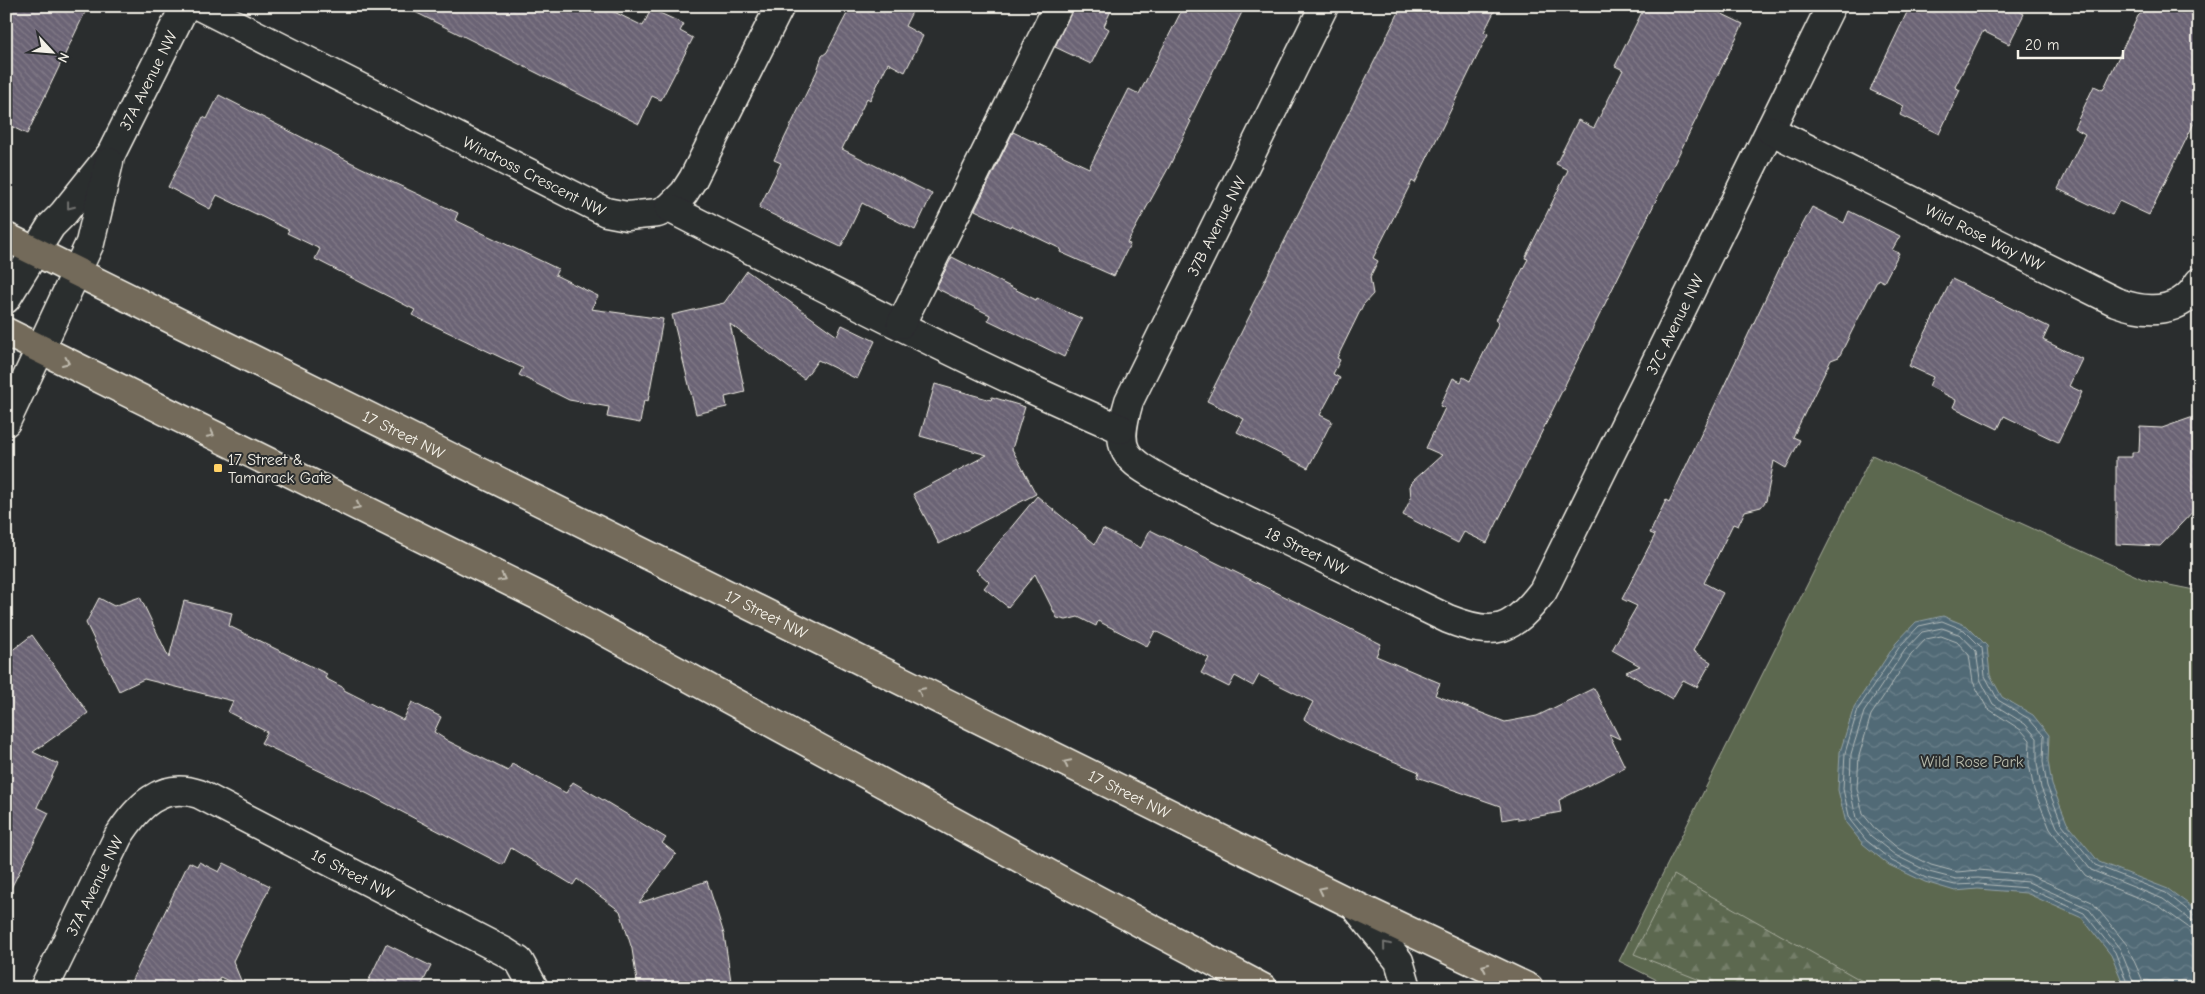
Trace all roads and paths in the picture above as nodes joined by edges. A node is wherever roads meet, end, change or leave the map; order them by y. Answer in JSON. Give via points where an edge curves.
{"nodes":[{"id":1,"x":185,"y":6,"type":"edge"},
{"id":2,"x":199,"y":6,"type":"edge"},
{"id":3,"x":780,"y":6,"type":"edge"},
{"id":4,"x":1058,"y":6,"type":"edge"},
{"id":5,"x":1324,"y":6,"type":"edge"},
{"id":6,"x":1831,"y":6,"type":"edge"},
{"id":7,"x":1770,"y":130,"type":"junction"},
{"id":8,"x":111,"y":154,"type":"junction"},
{"id":9,"x":669,"y":208,"type":"junction"},
{"id":10,"x":6,"y":237,"type":"edge"},
{"id":11,"x":34,"y":251,"type":"junction"},
{"id":12,"x":78,"y":272,"type":"junction"},
{"id":13,"x":2199,"y":282,"type":"edge"},
{"id":14,"x":11,"y":290,"type":"edge"},
{"id":15,"x":901,"y":324,"type":"junction"},
{"id":16,"x":6,"y":332,"type":"edge"},
{"id":17,"x":40,"y":350,"type":"junction"},
{"id":18,"x":6,"y":422,"type":"edge"},
{"id":19,"x":1122,"y":439,"type":"junction"},
{"id":20,"x":1500,"y":628,"type":"joint"},
{"id":21,"x":157,"y":795,"type":"joint"},
{"id":22,"x":1354,"y":905,"type":"junction"},
{"id":23,"x":534,"y":987,"type":"edge"},
{"id":24,"x":44,"y":988,"type":"edge"},
{"id":25,"x":1263,"y":988,"type":"edge"},
{"id":26,"x":1408,"y":988,"type":"edge"},
{"id":27,"x":1529,"y":988,"type":"edge"}],
"edges":[{"from":1,"to":8,"type":"street","name":"37A Avenue NW"},
{"from":2,"to":9,"type":"street","name":"Windross Crescent NW","via":[[606,212],[642,216]]},
{"from":3,"to":9,"type":"street","via":[[694,180]]},
{"from":4,"to":15,"type":"street"},
{"from":5,"to":19,"type":"street","name":"37B Avenue NW","via":[[1129,401]]},
{"from":6,"to":7,"type":"street","name":"37C Avenue NW"},
{"from":7,"to":13,"type":"street","name":"Wild Rose Way NW","via":[[2133,308],[2167,309],[2184,300]]},
{"from":7,"to":20,"type":"street","name":"37C Avenue NW","via":[[1543,591],[1516,622]]},
{"from":8,"to":11,"type":"street","name":"37A Avenue NW","one_way":true},
{"from":8,"to":12,"type":"street","name":"37A Avenue NW","via":[[90,243]]},
{"from":9,"to":15,"type":"street"},
{"from":10,"to":11,"type":"main road","name":"17 Street NW"},
{"from":11,"to":12,"type":"main road","name":"17 Street NW"},
{"from":11,"to":14,"type":"street","name":"37A Avenue NW"},
{"from":12,"to":17,"type":"street","name":"37A Avenue NW"},
{"from":22,"to":12,"type":"main road","name":"17 Street NW","one_way":true},
{"from":15,"to":19,"type":"street","via":[[1077,410]]},
{"from":16,"to":17,"type":"main road"},
{"from":17,"to":18,"type":"street","name":"37A Avenue NW"},
{"from":17,"to":25,"type":"main road","one_way":true,"via":[[547,600],[1073,888]]},
{"from":19,"to":20,"type":"street","name":"18 Street NW","via":[[1134,462],[1160,479],[1448,620],[1483,630]]},
{"from":21,"to":23,"type":"street","name":"16 Street NW","via":[[186,790],[199,794],[505,952],[519,962]]},
{"from":21,"to":24,"type":"street","name":"37A Avenue NW","via":[[130,818],[118,837]]},
{"from":26,"to":22,"type":"street","one_way":true,"via":[[1399,960]]},
{"from":27,"to":22,"type":"main road","name":"17 Street NW","one_way":true}]}
